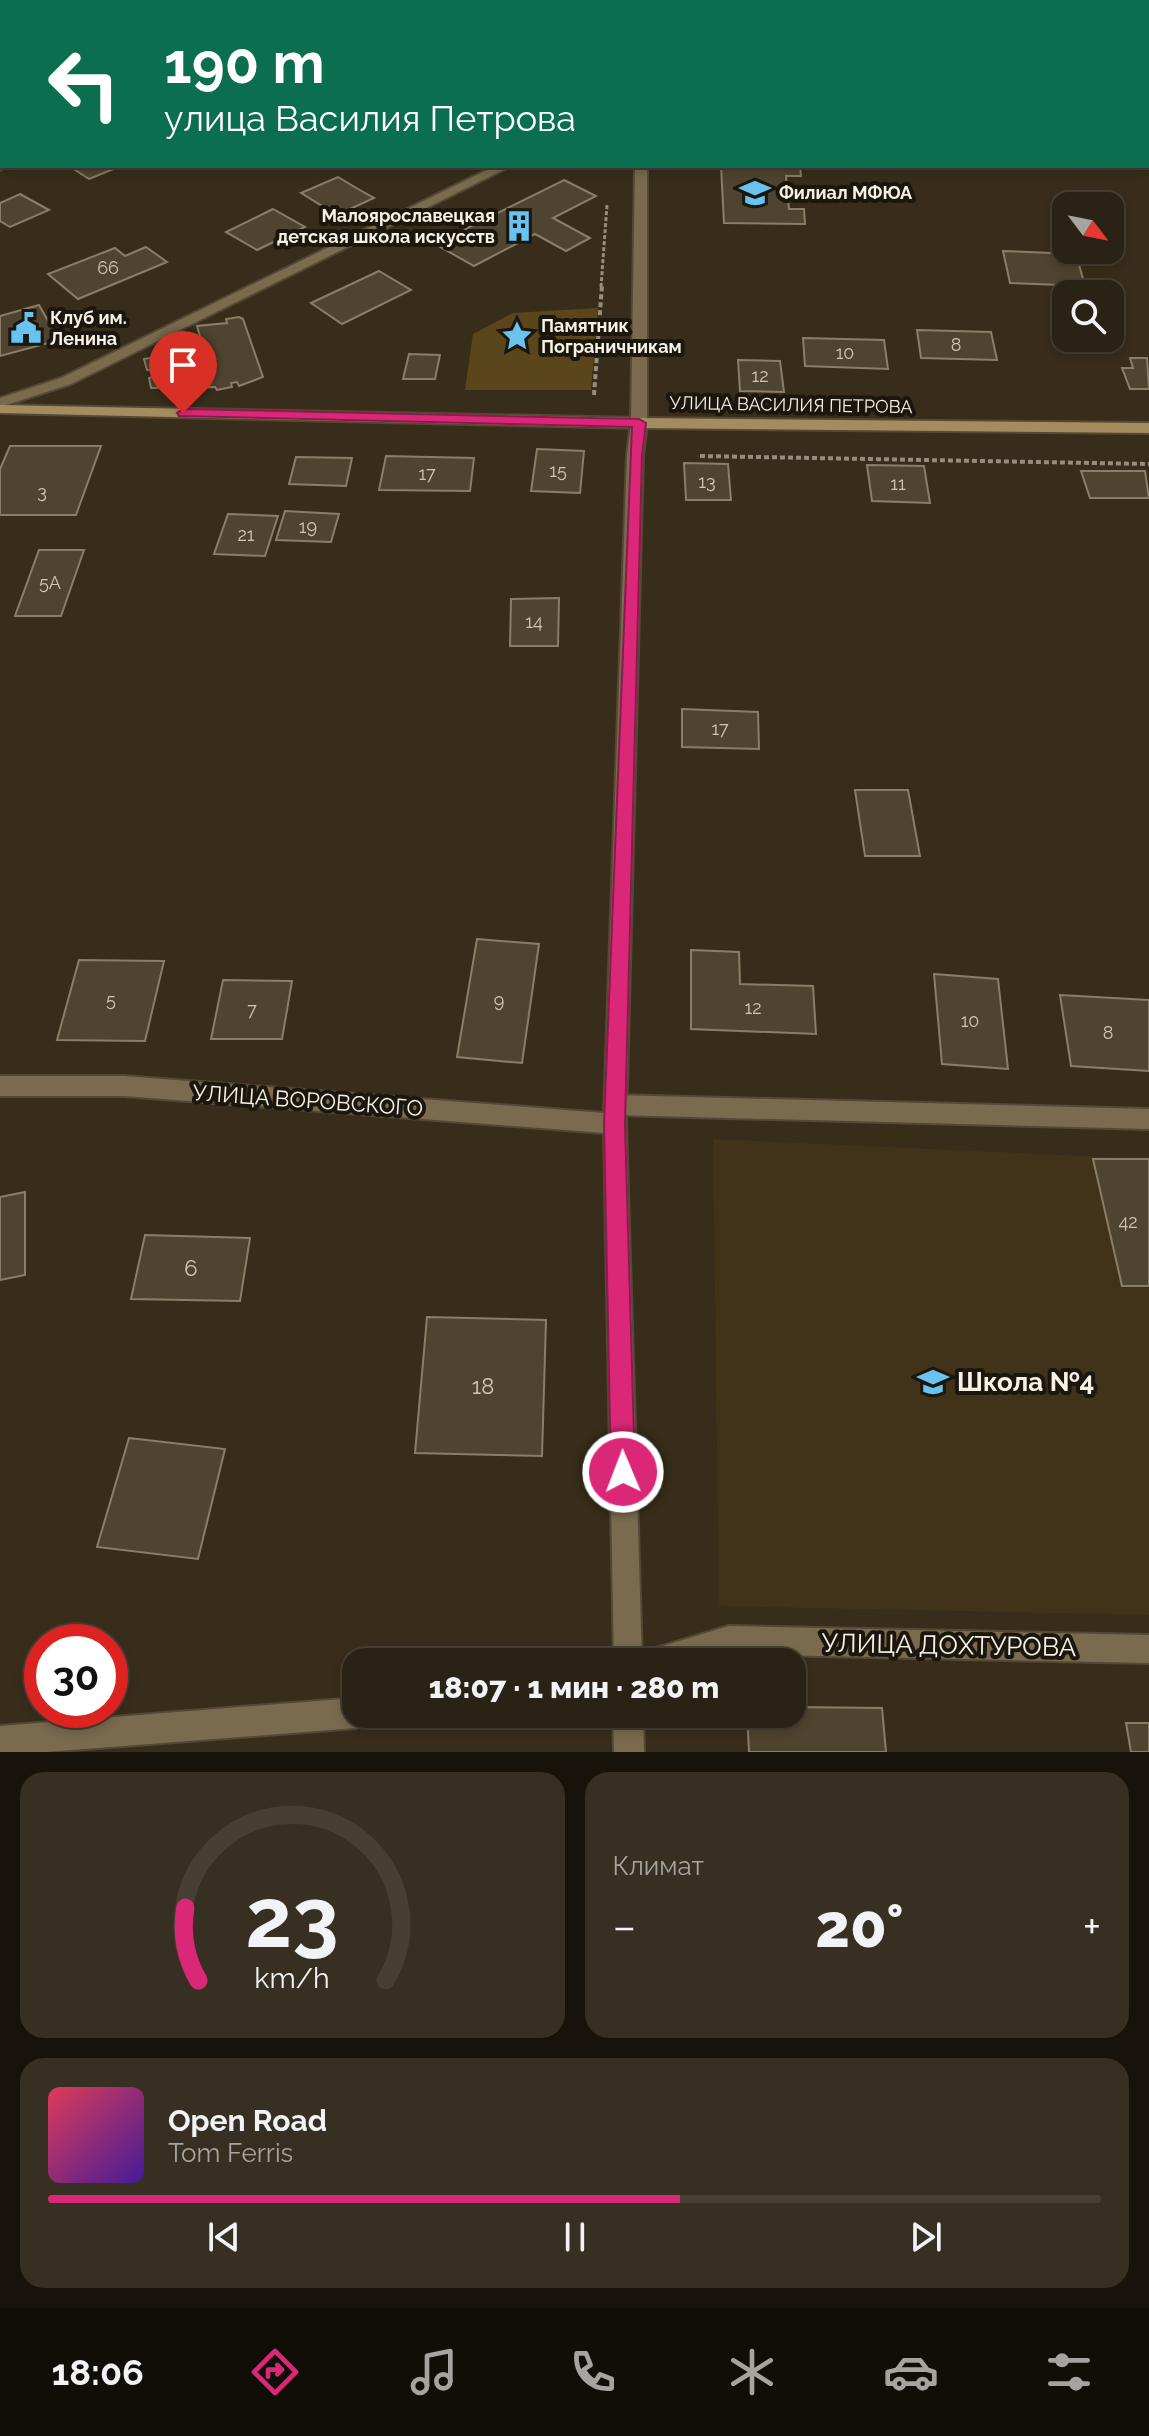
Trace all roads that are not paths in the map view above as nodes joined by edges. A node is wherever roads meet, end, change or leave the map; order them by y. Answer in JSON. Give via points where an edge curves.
{"nodes":[{"id":1,"x":501,"y":168,"type":"edge"},
{"id":2,"x":641,"y":168,"type":"edge"},
{"id":3,"x":0,"y":406,"type":"edge"},
{"id":4,"x":639,"y":423,"type":"junction"},
{"id":5,"x":1149,"y":428,"type":"edge"},
{"id":6,"x":0,"y":1086,"type":"edge"},
{"id":7,"x":615,"y":1114,"type":"junction"},
{"id":8,"x":1149,"y":1119,"type":"edge"},
{"id":9,"x":628,"y":1648,"type":"edge"},
{"id":10,"x":702,"y":1648,"type":"edge"},
{"id":11,"x":1149,"y":1649,"type":"edge"},
{"id":12,"x":342,"y":1714,"type":"edge"},
{"id":13,"x":628,"y":1728,"type":"edge"},
{"id":14,"x":0,"y":1741,"type":"edge"},
{"id":15,"x":629,"y":1752,"type":"edge"}],
"edges":[{"from":1,"to":3,"type":"street","via":[[66,381]]},
{"from":2,"to":4,"type":"street"},
{"from":3,"to":4,"type":"main road","name":"УЛИЦА ВАСИЛИЯ ПЕТРОВА"},
{"from":4,"to":5,"type":"main road","name":"УЛИЦА ВАСИЛИЯ ПЕТРОВА"},
{"from":4,"to":7,"type":"street"},
{"from":6,"to":7,"type":"street","name":"УЛИЦА ВОРОВСКОГО","via":[[124,1086]]},
{"from":7,"to":8,"type":"street","name":"УЛИЦА ВОРОВСКОГО"},
{"from":7,"to":9,"type":"street"},
{"from":10,"to":11,"type":"street","name":"УЛИЦА ДОХТУРОВА","via":[[729,1640]]},
{"from":12,"to":14,"type":"street"},
{"from":13,"to":15,"type":"street"}]}
